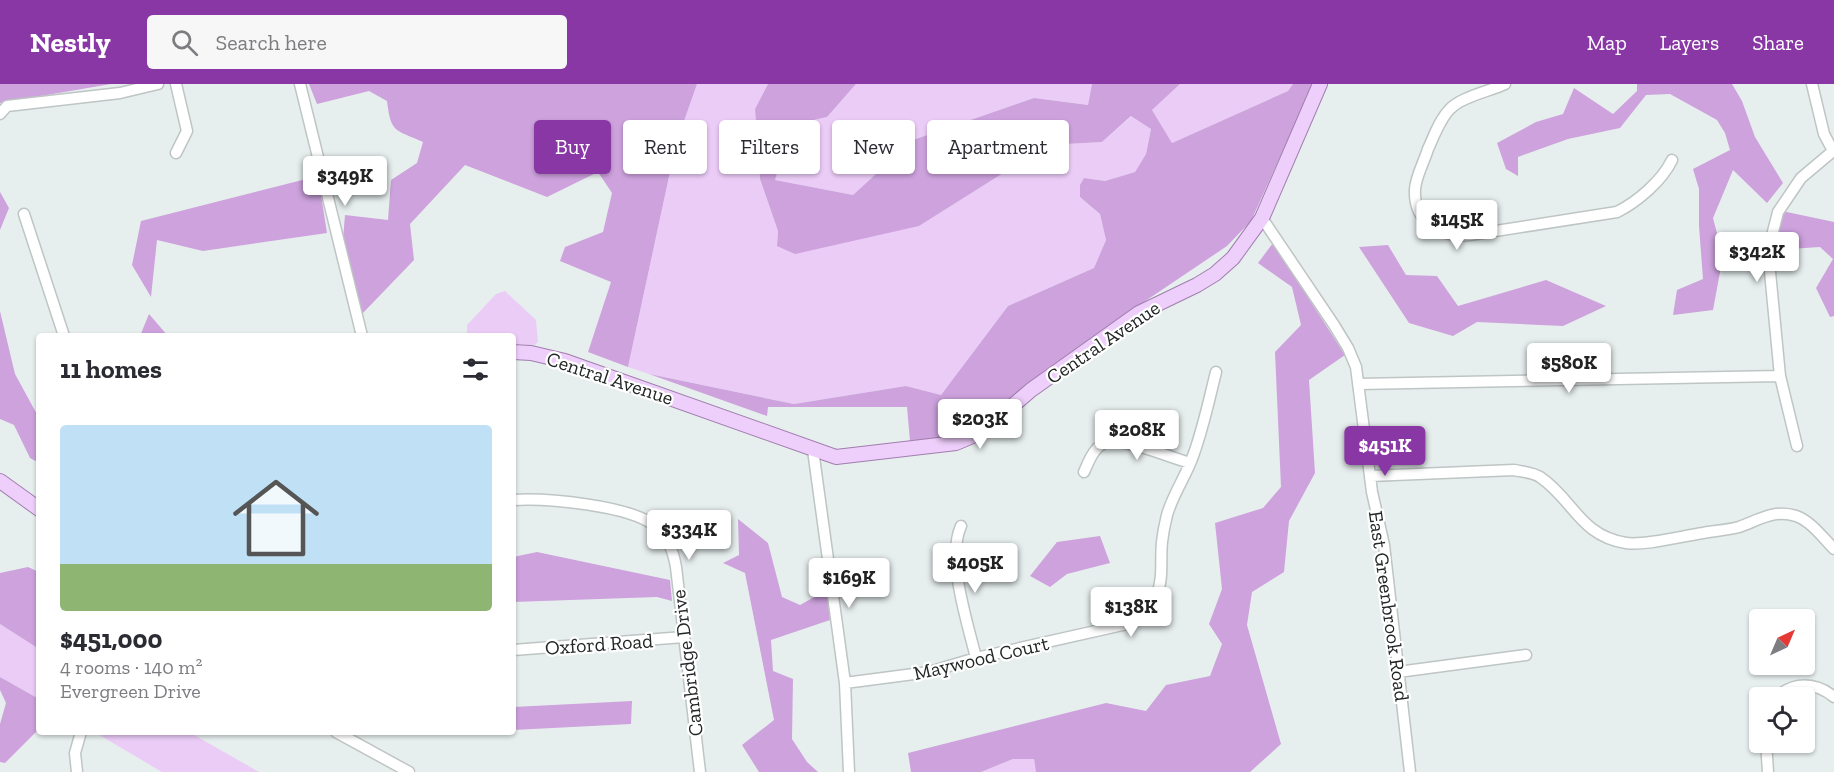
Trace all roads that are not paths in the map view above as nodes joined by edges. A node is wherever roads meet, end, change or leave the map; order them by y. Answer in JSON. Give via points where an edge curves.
{"nodes":[{"id":1,"x":158,"y":84,"type":"edge"},
{"id":2,"x":176,"y":84,"type":"edge"},
{"id":3,"x":300,"y":84,"type":"edge"},
{"id":4,"x":1320,"y":84,"type":"edge"},
{"id":5,"x":1505,"y":84,"type":"edge"},
{"id":6,"x":1812,"y":84,"type":"edge"},
{"id":7,"x":0,"y":114,"type":"edge"},
{"id":8,"x":1833,"y":152,"type":"edge"},
{"id":9,"x":176,"y":153,"type":"dead end"},
{"id":10,"x":1672,"y":160,"type":"dead end"},
{"id":11,"x":24,"y":214,"type":"dead end"},
{"id":12,"x":1262,"y":218,"type":"junction"},
{"id":13,"x":63,"y":333,"type":"edge"},
{"id":14,"x":361,"y":333,"type":"edge"},
{"id":15,"x":516,"y":352,"type":"edge"},
{"id":16,"x":1216,"y":372,"type":"dead end"},
{"id":17,"x":1780,"y":376,"type":"junction"},
{"id":18,"x":1358,"y":384,"type":"junction"},
{"id":19,"x":1797,"y":446,"type":"dead end"},
{"id":20,"x":813,"y":450,"type":"junction"},
{"id":21,"x":1190,"y":463,"type":"junction"},
{"id":22,"x":1084,"y":472,"type":"dead end"},
{"id":23,"x":1370,"y":476,"type":"junction"},
{"id":24,"x":0,"y":481,"type":"edge"},
{"id":25,"x":516,"y":500,"type":"edge"},
{"id":26,"x":36,"y":507,"type":"edge"},
{"id":27,"x":961,"y":526,"type":"dead end"},
{"id":28,"x":1834,"y":549,"type":"edge"},
{"id":29,"x":684,"y":637,"type":"junction"},
{"id":30,"x":516,"y":651,"type":"edge"},
{"id":31,"x":1526,"y":656,"type":"dead end"},
{"id":32,"x":976,"y":658,"type":"junction"},
{"id":33,"x":1398,"y":672,"type":"junction"},
{"id":34,"x":845,"y":683,"type":"junction"},
{"id":35,"x":1796,"y":687,"type":"edge"},
{"id":36,"x":1815,"y":687,"type":"edge"},
{"id":37,"x":1815,"y":687,"type":"edge"},
{"id":38,"x":1834,"y":696,"type":"edge"},
{"id":39,"x":80,"y":735,"type":"edge"},
{"id":40,"x":341,"y":735,"type":"edge"},
{"id":41,"x":1766,"y":753,"type":"edge"},
{"id":42,"x":77,"y":772,"type":"edge"},
{"id":43,"x":409,"y":772,"type":"edge"},
{"id":44,"x":700,"y":772,"type":"edge"},
{"id":45,"x":849,"y":772,"type":"edge"},
{"id":46,"x":1410,"y":772,"type":"edge"},
{"id":47,"x":1767,"y":772,"type":"edge"}],
"edges":[{"from":1,"to":7,"type":"street","via":[[120,93],[7,106]]},
{"from":2,"to":9,"type":"street","via":[[186,131]]},
{"from":3,"to":14,"type":"street"},
{"from":4,"to":12,"type":"main road","name":"Central Avenue"},
{"from":5,"to":10,"type":"street","via":[[1454,105],[1433,138],[1415,189],[1423,217],[1439,232],[1470,235],[1617,212],[1667,171]]},
{"from":6,"to":8,"type":"street","via":[[1824,134]]},
{"from":8,"to":17,"type":"street","via":[[1801,178],[1778,212],[1768,251]]},
{"from":11,"to":13,"type":"street"},
{"from":12,"to":18,"type":"street","name":"East Greenbrook Road","via":[[1348,348]]},
{"from":12,"to":20,"type":"main road","name":"Central Avenue","via":[[1241,248],[1215,274],[1139,313],[1031,390],[982,432],[941,446],[836,457]]},
{"from":15,"to":20,"type":"main road","name":"Central Avenue","via":[[565,361]]},
{"from":16,"to":21,"type":"street","name":"Maywood Court"},
{"from":17,"to":18,"type":"street"},
{"from":17,"to":19,"type":"street"},
{"from":18,"to":23,"type":"street","name":"East Greenbrook Road"},
{"from":20,"to":34,"type":"street"},
{"from":21,"to":22,"type":"street","via":[[1125,443],[1107,442],[1090,458]]},
{"from":21,"to":32,"type":"street","name":"Maywood Court","via":[[1167,516],[1157,595],[1142,616],[1127,624]]},
{"from":23,"to":28,"type":"street","via":[[1527,472],[1548,484],[1591,529],[1615,541],[1645,542],[1738,527],[1779,514],[1804,520]]},
{"from":23,"to":33,"type":"street","name":"East Greenbrook Road","via":[[1384,545]]},
{"from":24,"to":26,"type":"main road"},
{"from":25,"to":29,"type":"street","name":"Cambridge Drive","via":[[591,505],[652,524],[673,553]]},
{"from":27,"to":32,"type":"street","via":[[956,543],[959,590]]},
{"from":29,"to":30,"type":"street","name":"Oxford Road"},
{"from":29,"to":44,"type":"street","name":"Cambridge Drive"},
{"from":31,"to":33,"type":"street"},
{"from":32,"to":34,"type":"street","name":"Maywood Court","via":[[928,672]]},
{"from":33,"to":46,"type":"street","name":"East Greenbrook Road"},
{"from":34,"to":45,"type":"street"},
{"from":35,"to":36,"type":"street"},
{"from":37,"to":38,"type":"street"},
{"from":39,"to":42,"type":"street","via":[[75,753]]},
{"from":40,"to":43,"type":"street"},
{"from":41,"to":47,"type":"street"}]}
